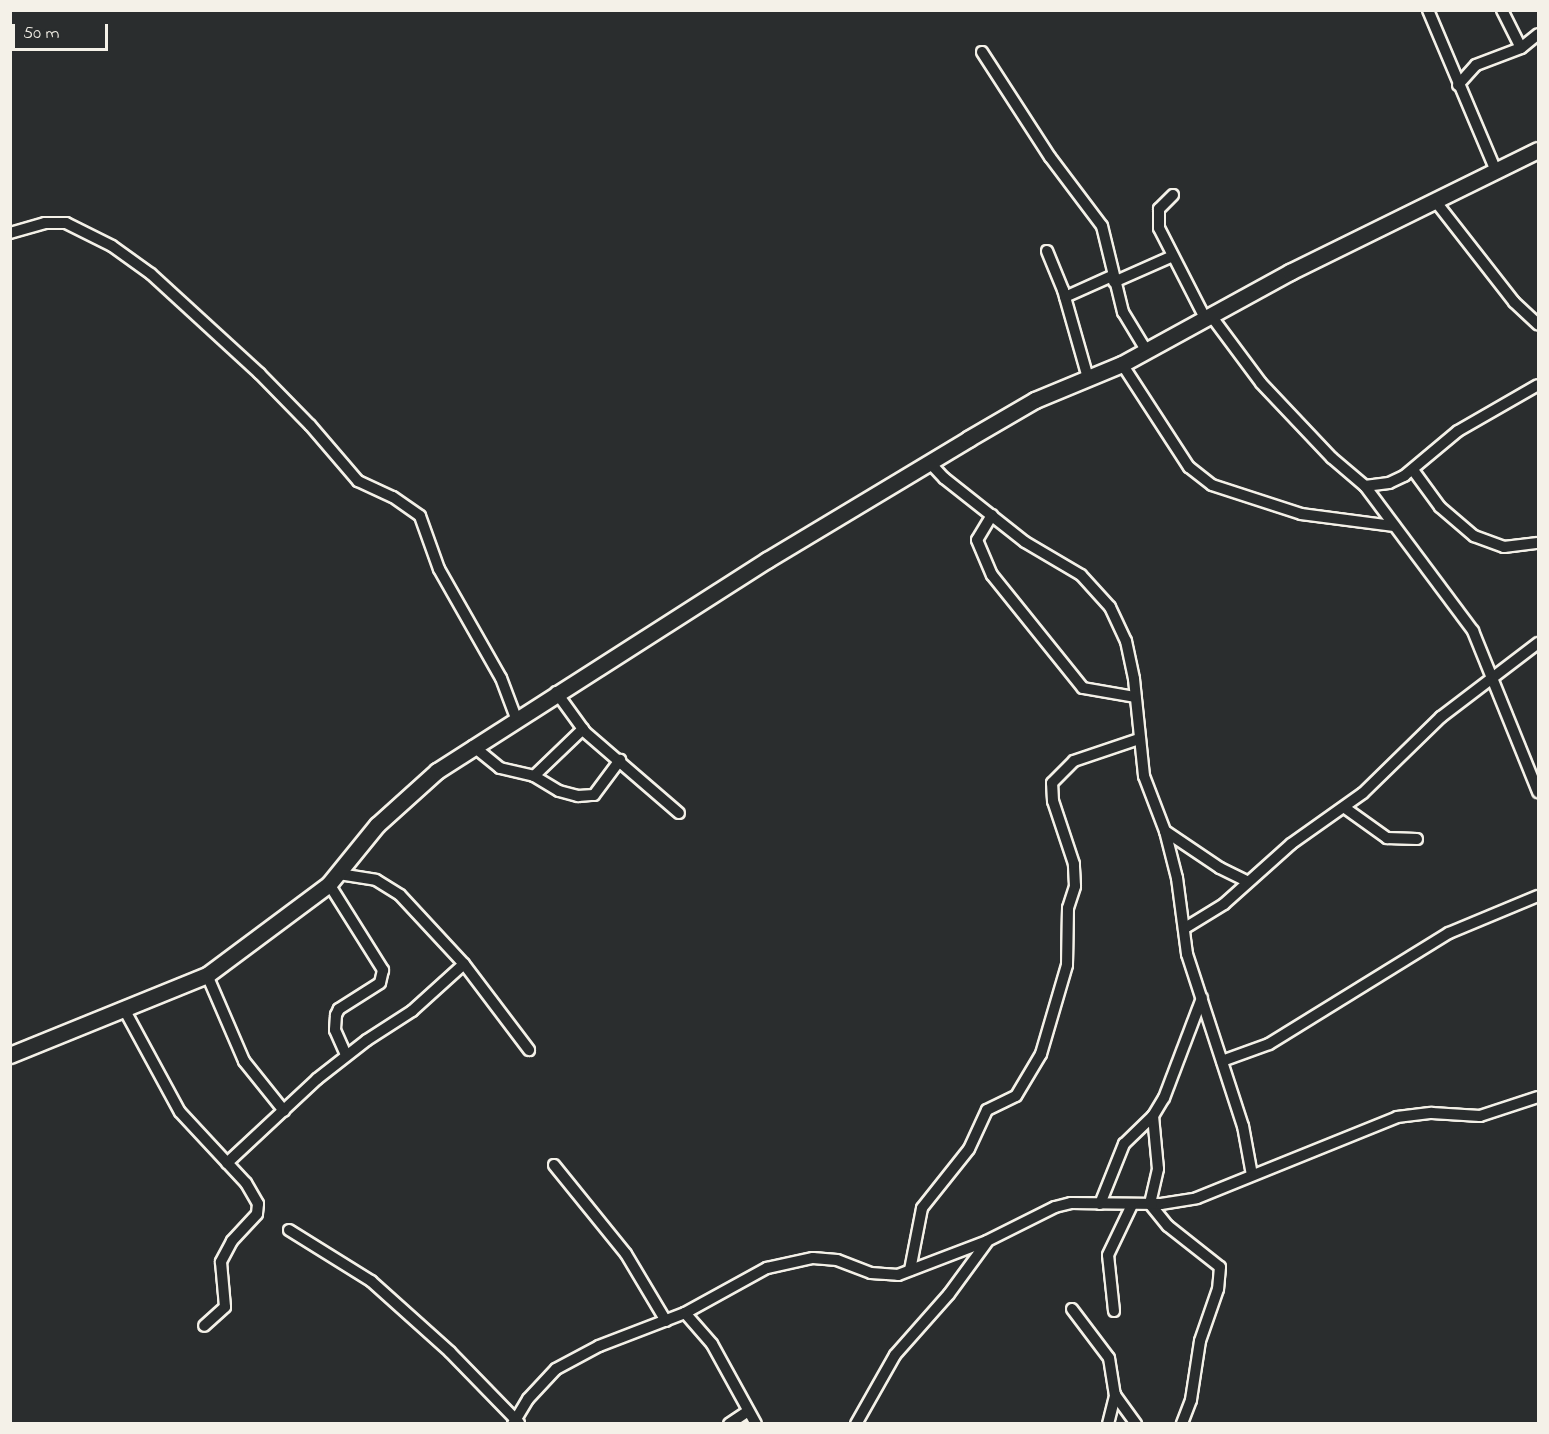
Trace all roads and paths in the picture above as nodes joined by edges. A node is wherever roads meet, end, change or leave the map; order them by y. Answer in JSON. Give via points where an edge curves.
{"nodes":[{"id":1,"x":1428,"y":10,"type":"edge"},
{"id":2,"x":1502,"y":10,"type":"edge"},
{"id":3,"x":1539,"y":34,"type":"edge"},
{"id":4,"x":1521,"y":48,"type":"junction"},
{"id":5,"x":982,"y":52,"type":"dead end"},
{"id":6,"x":1458,"y":85,"type":"junction"},
{"id":7,"x":1539,"y":150,"type":"edge"},
{"id":8,"x":1496,"y":171,"type":"junction"},
{"id":9,"x":1173,"y":195,"type":"dead end"},
{"id":10,"x":1436,"y":202,"type":"junction"},
{"id":11,"x":10,"y":233,"type":"edge"},
{"id":12,"x":1047,"y":250,"type":"dead end"},
{"id":13,"x":1173,"y":256,"type":"junction"},
{"id":14,"x":1113,"y":279,"type":"junction"},
{"id":15,"x":1065,"y":297,"type":"junction"},
{"id":16,"x":1209,"y":318,"type":"junction"},
{"id":17,"x":1539,"y":324,"type":"edge"},
{"id":18,"x":1146,"y":351,"type":"junction"},
{"id":19,"x":1122,"y":364,"type":"junction"},
{"id":20,"x":1088,"y":378,"type":"junction"},
{"id":21,"x":1539,"y":385,"type":"edge"},
{"id":22,"x":930,"y":463,"type":"junction"},
{"id":23,"x":1413,"y":470,"type":"junction"},
{"id":24,"x":1365,"y":486,"type":"junction"},
{"id":25,"x":992,"y":515,"type":"junction"},
{"id":26,"x":1394,"y":526,"type":"junction"},
{"id":27,"x":1539,"y":543,"type":"edge"},
{"id":28,"x":1539,"y":643,"type":"edge"},
{"id":29,"x":1491,"y":677,"type":"junction"},
{"id":30,"x":556,"y":692,"type":"junction"},
{"id":31,"x":1135,"y":697,"type":"junction"},
{"id":32,"x":516,"y":718,"type":"junction"},
{"id":33,"x":583,"y":729,"type":"junction"},
{"id":34,"x":1139,"y":739,"type":"junction"},
{"id":35,"x":473,"y":746,"type":"junction"},
{"id":36,"x":620,"y":760,"type":"junction"},
{"id":37,"x":534,"y":776,"type":"junction"},
{"id":38,"x":1539,"y":792,"type":"edge"},
{"id":39,"x":1345,"y":808,"type":"junction"},
{"id":40,"x":679,"y":813,"type":"dead end"},
{"id":41,"x":1165,"y":831,"type":"junction"},
{"id":42,"x":1418,"y":839,"type":"dead end"},
{"id":43,"x":334,"y":879,"type":"junction"},
{"id":44,"x":1247,"y":881,"type":"junction"},
{"id":45,"x":1539,"y":896,"type":"edge"},
{"id":46,"x":1185,"y":928,"type":"junction"},
{"id":47,"x":464,"y":964,"type":"junction"},
{"id":48,"x":207,"y":975,"type":"junction"},
{"id":49,"x":1202,"y":998,"type":"junction"},
{"id":50,"x":124,"y":1009,"type":"junction"},
{"id":51,"x":528,"y":1050,"type":"dead end"},
{"id":52,"x":10,"y":1055,"type":"edge"},
{"id":53,"x":346,"y":1055,"type":"junction"},
{"id":54,"x":1222,"y":1061,"type":"junction"},
{"id":55,"x":1539,"y":1097,"type":"edge"},
{"id":56,"x":284,"y":1111,"type":"junction"},
{"id":57,"x":1153,"y":1116,"type":"junction"},
{"id":58,"x":227,"y":1163,"type":"junction"},
{"id":59,"x":554,"y":1165,"type":"dead end"},
{"id":60,"x":1252,"y":1175,"type":"junction"},
{"id":61,"x":1100,"y":1204,"type":"junction"},
{"id":62,"x":1150,"y":1204,"type":"junction"},
{"id":63,"x":1132,"y":1205,"type":"junction"},
{"id":64,"x":289,"y":1230,"type":"dead end"},
{"id":65,"x":987,"y":1241,"type":"junction"},
{"id":66,"x":910,"y":1270,"type":"junction"},
{"id":67,"x":1072,"y":1309,"type":"dead end"},
{"id":68,"x":1114,"y":1311,"type":"dead end"},
{"id":69,"x":685,"y":1313,"type":"junction"},
{"id":70,"x":666,"y":1321,"type":"junction"},
{"id":71,"x":204,"y":1326,"type":"dead end"},
{"id":72,"x":1115,"y":1395,"type":"junction"},
{"id":73,"x":748,"y":1411,"type":"junction"},
{"id":74,"x":516,"y":1422,"type":"edge"},
{"id":75,"x":729,"y":1424,"type":"edge"},
{"id":76,"x":756,"y":1424,"type":"edge"},
{"id":77,"x":856,"y":1424,"type":"edge"},
{"id":78,"x":1108,"y":1424,"type":"edge"},
{"id":79,"x":1136,"y":1424,"type":"edge"},
{"id":80,"x":1182,"y":1424,"type":"edge"}],
"edges":[{"from":1,"to":6,"type":"street"},
{"from":2,"to":4,"type":"street"},
{"from":3,"to":4,"type":"street"},
{"from":4,"to":6,"type":"street","via":[[1482,62]]},
{"from":5,"to":14,"type":"street","via":[[1044,148],[1102,226],[1108,238]]},
{"from":6,"to":8,"type":"street"},
{"from":7,"to":8,"type":"street"},
{"from":8,"to":10,"type":"street"},
{"from":9,"to":13,"type":"street","via":[[1159,209],[1157,221]]},
{"from":10,"to":16,"type":"street","via":[[1290,272]]},
{"from":10,"to":17,"type":"street","via":[[1514,302]]},
{"from":11,"to":32,"type":"street","via":[[45,223],[66,223],[112,246],[151,274],[259,373],[358,481],[393,497],[420,516],[439,569],[501,678]]},
{"from":12,"to":15,"type":"street"},
{"from":13,"to":14,"type":"street"},
{"from":13,"to":16,"type":"street"},
{"from":14,"to":15,"type":"street"},
{"from":14,"to":18,"type":"street","via":[[1123,312]]},
{"from":15,"to":20,"type":"street"},
{"from":16,"to":18,"type":"street"},
{"from":16,"to":24,"type":"street","via":[[1261,383],[1332,458]]},
{"from":18,"to":19,"type":"street"},
{"from":19,"to":20,"type":"street"},
{"from":19,"to":26,"type":"street","via":[[1178,450],[1207,481],[1301,514]]},
{"from":20,"to":22,"type":"street","via":[[1035,400]]},
{"from":21,"to":23,"type":"street","via":[[1458,431]]},
{"from":22,"to":25,"type":"street"},
{"from":22,"to":30,"type":"street"},
{"from":23,"to":24,"type":"street","via":[[1389,483]]},
{"from":23,"to":27,"type":"street","via":[[1440,507],[1474,536],[1504,547]]},
{"from":24,"to":26,"type":"street"},
{"from":25,"to":31,"type":"street","via":[[1025,542],[1081,575],[1098,591],[1126,641]]},
{"from":25,"to":31,"type":"street","via":[[977,540],[992,575],[1083,688]]},
{"from":26,"to":29,"type":"street","via":[[1458,606],[1473,631]]},
{"from":28,"to":29,"type":"street"},
{"from":29,"to":38,"type":"street"},
{"from":29,"to":39,"type":"street","via":[[1441,717],[1388,772]]},
{"from":30,"to":32,"type":"street"},
{"from":30,"to":33,"type":"street"},
{"from":31,"to":34,"type":"street"},
{"from":32,"to":35,"type":"street"},
{"from":33,"to":36,"type":"street"},
{"from":33,"to":37,"type":"street"},
{"from":34,"to":41,"type":"street","via":[[1144,776]]},
{"from":34,"to":66,"type":"street","via":[[1074,761],[1052,783],[1053,801],[1074,864],[1067,965],[1041,1054],[1016,1096],[987,1110],[969,1149],[922,1208]]},
{"from":35,"to":37,"type":"street","via":[[500,768]]},
{"from":35,"to":43,"type":"street","via":[[403,798]]},
{"from":36,"to":37,"type":"street","via":[[603,786],[590,796],[559,791]]},
{"from":36,"to":40,"type":"street"},
{"from":39,"to":42,"type":"street","via":[[1387,838]]},
{"from":39,"to":44,"type":"street","via":[[1291,844]]},
{"from":41,"to":44,"type":"street"},
{"from":41,"to":46,"type":"street"},
{"from":43,"to":47,"type":"street","via":[[385,882]]},
{"from":43,"to":48,"type":"street"},
{"from":43,"to":53,"type":"street","via":[[383,970],[380,984],[339,1009],[336,1015],[335,1030]]},
{"from":44,"to":46,"type":"street","via":[[1224,904]]},
{"from":45,"to":54,"type":"street","via":[[1449,933],[1269,1044]]},
{"from":46,"to":49,"type":"street","via":[[1187,954]]},
{"from":47,"to":51,"type":"street"},
{"from":47,"to":53,"type":"street","via":[[412,1011]]},
{"from":48,"to":50,"type":"street"},
{"from":48,"to":56,"type":"street","via":[[244,1061]]},
{"from":49,"to":54,"type":"street"},
{"from":49,"to":57,"type":"street","via":[[1173,1078]]},
{"from":50,"to":52,"type":"street"},
{"from":50,"to":58,"type":"street","via":[[180,1112]]},
{"from":53,"to":56,"type":"street"},
{"from":54,"to":60,"type":"street","via":[[1243,1126]]},
{"from":55,"to":60,"type":"street","via":[[1480,1116],[1432,1113],[1398,1117]]},
{"from":56,"to":58,"type":"street"},
{"from":57,"to":61,"type":"street","via":[[1124,1144]]},
{"from":57,"to":62,"type":"street","via":[[1158,1162]]},
{"from":58,"to":71,"type":"street","via":[[252,1191],[258,1209],[225,1252],[221,1262],[225,1307]]},
{"from":59,"to":70,"type":"street","via":[[626,1254]]},
{"from":60,"to":62,"type":"street","via":[[1197,1198]]},
{"from":61,"to":63,"type":"street"},
{"from":61,"to":65,"type":"street","via":[[1055,1207]]},
{"from":62,"to":63,"type":"street"},
{"from":62,"to":80,"type":"street","via":[[1168,1226],[1203,1256],[1220,1264],[1218,1289],[1200,1341],[1191,1400]]},
{"from":63,"to":68,"type":"street","via":[[1108,1255]]},
{"from":64,"to":74,"type":"street","via":[[371,1281],[450,1352]]},
{"from":65,"to":66,"type":"street"},
{"from":65,"to":77,"type":"street","via":[[949,1294],[895,1355]]},
{"from":66,"to":69,"type":"street","via":[[889,1275],[837,1260],[795,1260],[767,1268]]},
{"from":67,"to":72,"type":"street","via":[[1109,1358]]},
{"from":69,"to":70,"type":"street"},
{"from":69,"to":73,"type":"street","via":[[712,1344]]},
{"from":70,"to":74,"type":"street","via":[[599,1346],[556,1369],[528,1399]]},
{"from":72,"to":78,"type":"street"},
{"from":72,"to":79,"type":"street"},
{"from":73,"to":75,"type":"street"},
{"from":73,"to":76,"type":"street"}]}
